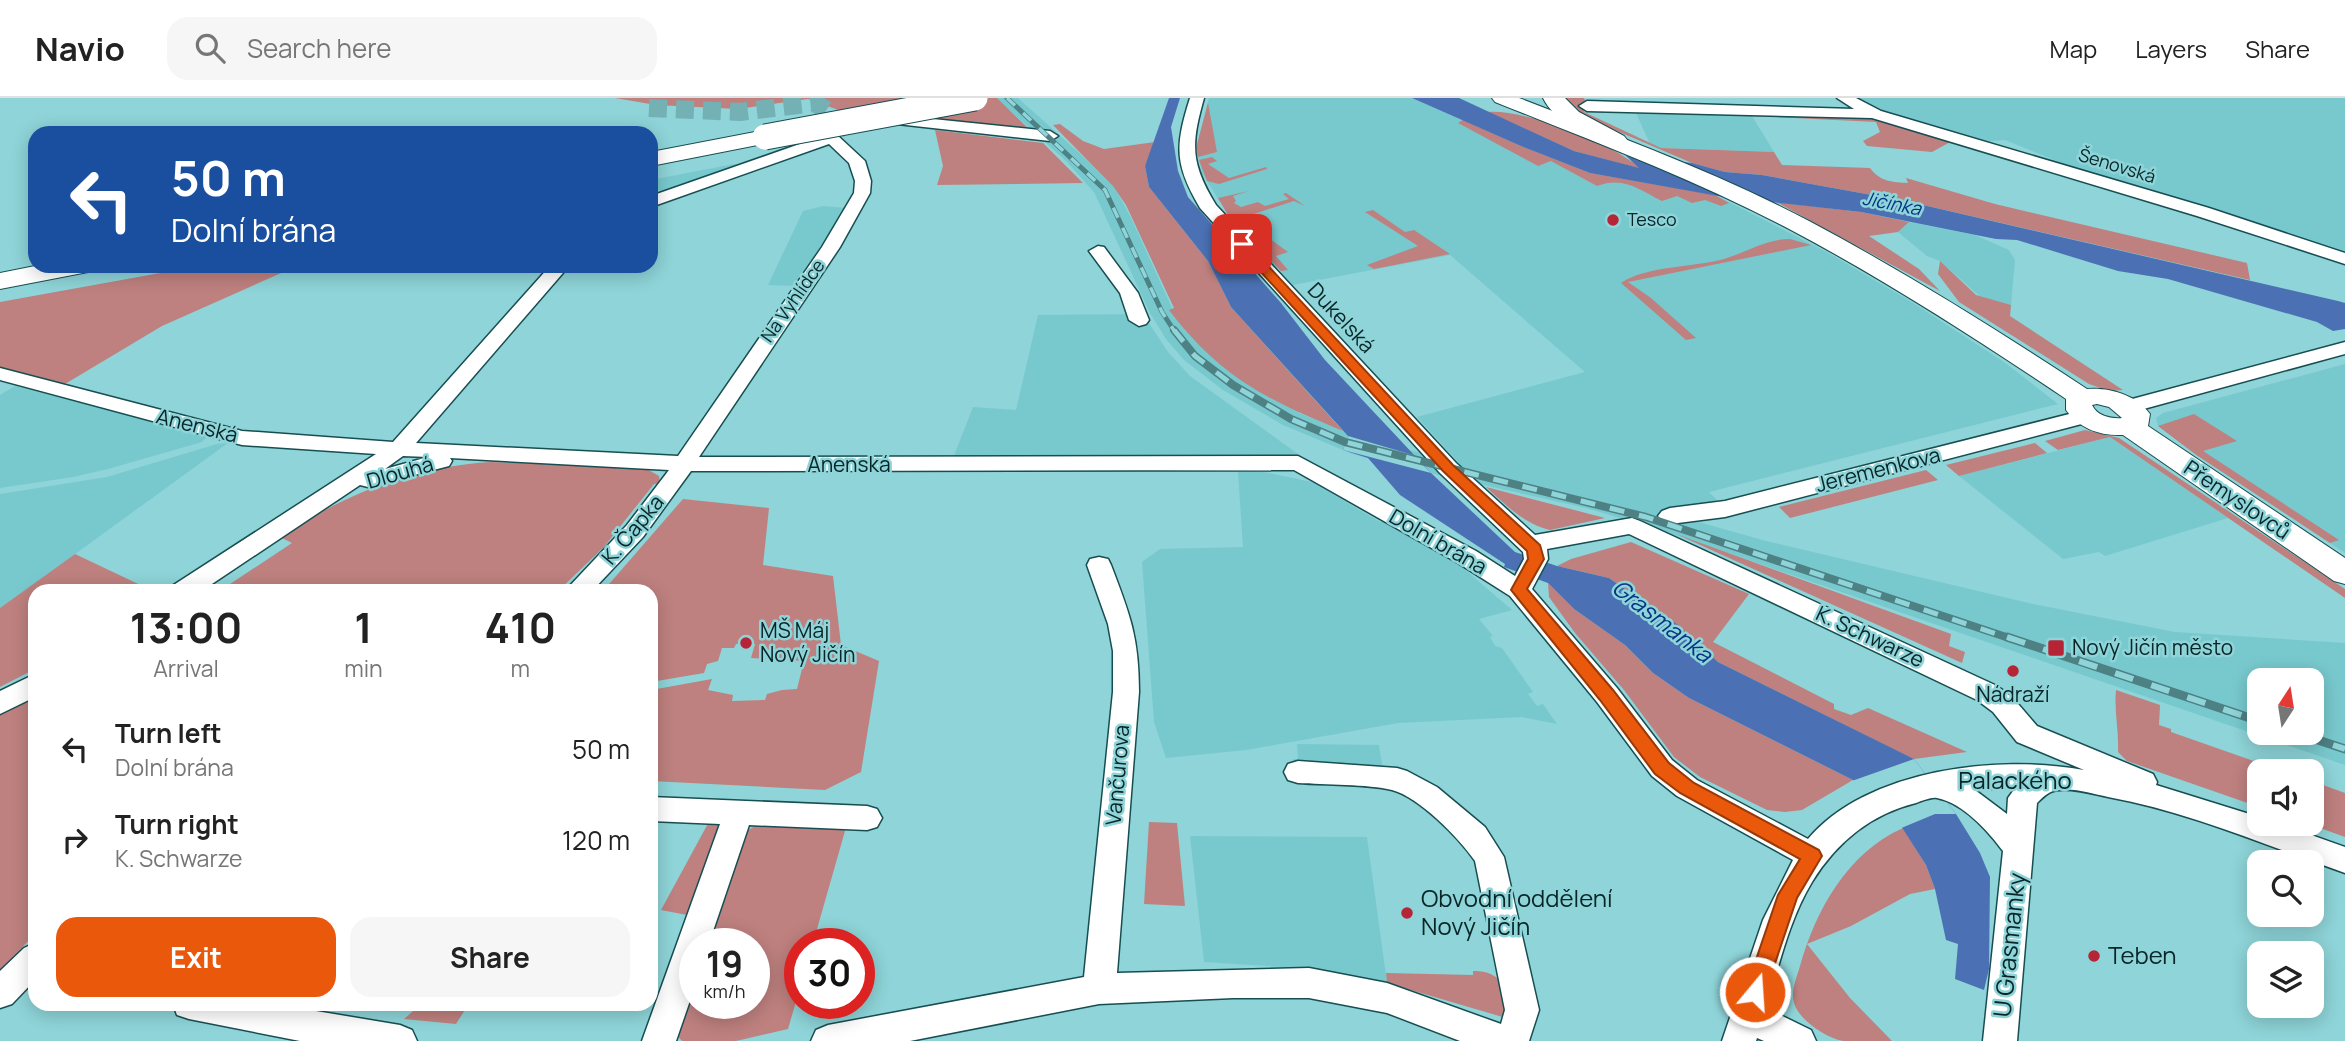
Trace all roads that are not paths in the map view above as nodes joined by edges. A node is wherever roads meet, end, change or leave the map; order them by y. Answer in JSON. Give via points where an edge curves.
{"nodes":[{"id":1,"x":939,"y":98,"type":"edge"},
{"id":2,"x":975,"y":98,"type":"edge"},
{"id":3,"x":1197,"y":98,"type":"edge"},
{"id":4,"x":1502,"y":98,"type":"edge"},
{"id":5,"x":1554,"y":98,"type":"edge"},
{"id":6,"x":1844,"y":98,"type":"edge"},
{"id":7,"x":1587,"y":106,"type":"dead end"},
{"id":8,"x":1876,"y":114,"type":"junction"},
{"id":9,"x":873,"y":117,"type":"dead end"},
{"id":10,"x":764,"y":134,"type":"junction"},
{"id":11,"x":1050,"y":136,"type":"dead end"},
{"id":12,"x":1616,"y":141,"type":"junction"},
{"id":13,"x":658,"y":150,"type":"edge"},
{"id":14,"x":658,"y":157,"type":"edge"},
{"id":15,"x":658,"y":200,"type":"edge"},
{"id":16,"x":1098,"y":251,"type":"dead end"},
{"id":17,"x":2345,"y":259,"type":"edge"},
{"id":18,"x":28,"y":266,"type":"edge"},
{"id":19,"x":0,"y":272,"type":"edge"},
{"id":20,"x":42,"y":273,"type":"edge"},
{"id":21,"x":554,"y":273,"type":"edge"},
{"id":22,"x":0,"y":281,"type":"edge"},
{"id":23,"x":1139,"y":320,"type":"dead end"},
{"id":24,"x":2345,"y":348,"type":"edge"},
{"id":25,"x":0,"y":374,"type":"edge"},
{"id":26,"x":2084,"y":407,"type":"junction"},
{"id":27,"x":2129,"y":417,"type":"junction"},
{"id":28,"x":399,"y":449,"type":"junction"},
{"id":29,"x":495,"y":454,"type":"junction"},
{"id":30,"x":1298,"y":463,"type":"joint"},
{"id":31,"x":683,"y":464,"type":"junction"},
{"id":32,"x":310,"y":507,"type":"junction"},
{"id":33,"x":1670,"y":516,"type":"dead end"},
{"id":34,"x":1527,"y":562,"type":"junction"},
{"id":35,"x":1099,"y":565,"type":"dead end"},
{"id":36,"x":2345,"y":573,"type":"edge"},
{"id":37,"x":193,"y":584,"type":"edge"},
{"id":38,"x":584,"y":584,"type":"edge"},
{"id":39,"x":28,"y":688,"type":"edge"},
{"id":40,"x":0,"y":704,"type":"edge"},
{"id":41,"x":1298,"y":772,"type":"dead end"},
{"id":42,"x":2060,"y":778,"type":"junction"},
{"id":43,"x":1932,"y":783,"type":"junction"},
{"id":44,"x":2191,"y":806,"type":"junction"},
{"id":45,"x":658,"y":809,"type":"edge"},
{"id":46,"x":726,"y":814,"type":"junction"},
{"id":47,"x":867,"y":818,"type":"dead end"},
{"id":48,"x":2019,"y":849,"type":"junction"},
{"id":49,"x":1812,"y":856,"type":"junction"},
{"id":50,"x":2345,"y":860,"type":"edge"},
{"id":51,"x":1099,"y":989,"type":"junction"},
{"id":52,"x":226,"y":1011,"type":"edge"},
{"id":53,"x":1743,"y":1029,"type":"edge"},
{"id":54,"x":400,"y":1041,"type":"edge"},
{"id":55,"x":659,"y":1041,"type":"edge"},
{"id":56,"x":828,"y":1041,"type":"edge"},
{"id":57,"x":1502,"y":1041,"type":"edge"},
{"id":58,"x":1512,"y":1041,"type":"edge"},
{"id":59,"x":1799,"y":1041,"type":"edge"},
{"id":60,"x":2000,"y":1041,"type":"edge"}],
"edges":[{"from":1,"to":10,"type":"highway"},
{"from":2,"to":10,"type":"highway","bridge":true},
{"from":3,"to":34,"type":"street","name":"Dukelská","via":[[1184,141],[1186,167],[1209,208],[1448,468]]},
{"from":4,"to":12,"type":"main road"},
{"from":5,"to":12,"type":"highway","via":[[1566,114]]},
{"from":6,"to":8,"type":"street","name":"Šenovská"},
{"from":7,"to":8,"type":"street","name":"Šenovská"},
{"from":8,"to":17,"type":"street","name":"Šenovská"},
{"from":9,"to":11,"type":"street"},
{"from":10,"to":13,"type":"highway"},
{"from":10,"to":14,"type":"highway"},
{"from":12,"to":26,"type":"main road","via":[[1746,199],[1851,253],[1961,317]]},
{"from":15,"to":31,"type":"street","name":"Na Vyhlídce","via":[[831,138],[862,171],[862,192],[831,247]]},
{"from":16,"to":23,"type":"street","via":[[1129,293]]},
{"from":18,"to":19,"type":"highway"},
{"from":20,"to":22,"type":"highway"},
{"from":21,"to":28,"type":"street"},
{"from":24,"to":27,"type":"street"},
{"from":25,"to":28,"type":"street","name":"Anenská","via":[[242,438]]},
{"from":26,"to":27,"type":"main road","name":"Přemyslovců","via":[[2105,397]]},
{"from":26,"to":33,"type":"street","name":"Jeremenkova","via":[[1725,509]]},
{"from":27,"to":36,"type":"main road","name":"Přemyslovců"},
{"from":28,"to":29,"type":"street","name":"Anenská"},
{"from":28,"to":32,"type":"street","name":"Dlouhá"},
{"from":29,"to":31,"type":"street","name":"Anenská"},
{"from":29,"to":32,"type":"street","name":"Dlouhá","via":[[416,465],[370,479]]},
{"from":30,"to":31,"type":"street","name":"Anenská"},
{"from":30,"to":34,"type":"street","name":"Dolní brána","via":[[1467,557]]},
{"from":31,"to":38,"type":"street","name":"K. Čapka","via":[[635,531]]},
{"from":32,"to":37,"type":"street","name":"Dlouhá"},
{"from":34,"to":44,"type":"street","name":"K. Schwarze","via":[[1632,526],[1987,693],[2028,734]]},
{"from":34,"to":49,"type":"street","name":"Dolní brána","via":[[1607,695],[1662,768],[1687,788]]},
{"from":35,"to":51,"type":"street","name":"Vančurova","via":[[1121,624],[1126,692]]},
{"from":39,"to":40,"type":"street"},
{"from":41,"to":58,"type":"street","via":[[1397,779],[1427,795],[1474,836],[1489,857],[1522,1010]]},
{"from":42,"to":43,"type":"street","name":"Palackého"},
{"from":42,"to":44,"type":"street","name":"Palackého","via":[[2102,783]]},
{"from":42,"to":48,"type":"street","name":"U Grasmanky","via":[[2037,785],[2023,798]]},
{"from":43,"to":48,"type":"street","name":"U Grasmanky","via":[[1968,798],[1999,821]]},
{"from":43,"to":49,"type":"street","name":"Palackého","via":[[1871,806],[1842,825]]},
{"from":44,"to":50,"type":"street","name":"Palackého"},
{"from":45,"to":46,"type":"street"},
{"from":46,"to":47,"type":"street"},
{"from":46,"to":55,"type":"street"},
{"from":48,"to":60,"type":"street","name":"U Grasmanky"},
{"from":49,"to":53,"type":"street","name":"Palackého","via":[[1788,895]]},
{"from":51,"to":56,"type":"street"},
{"from":51,"to":57,"type":"street","via":[[1309,983],[1387,998]]},
{"from":52,"to":54,"type":"street"},
{"from":53,"to":59,"type":"street"}]}
